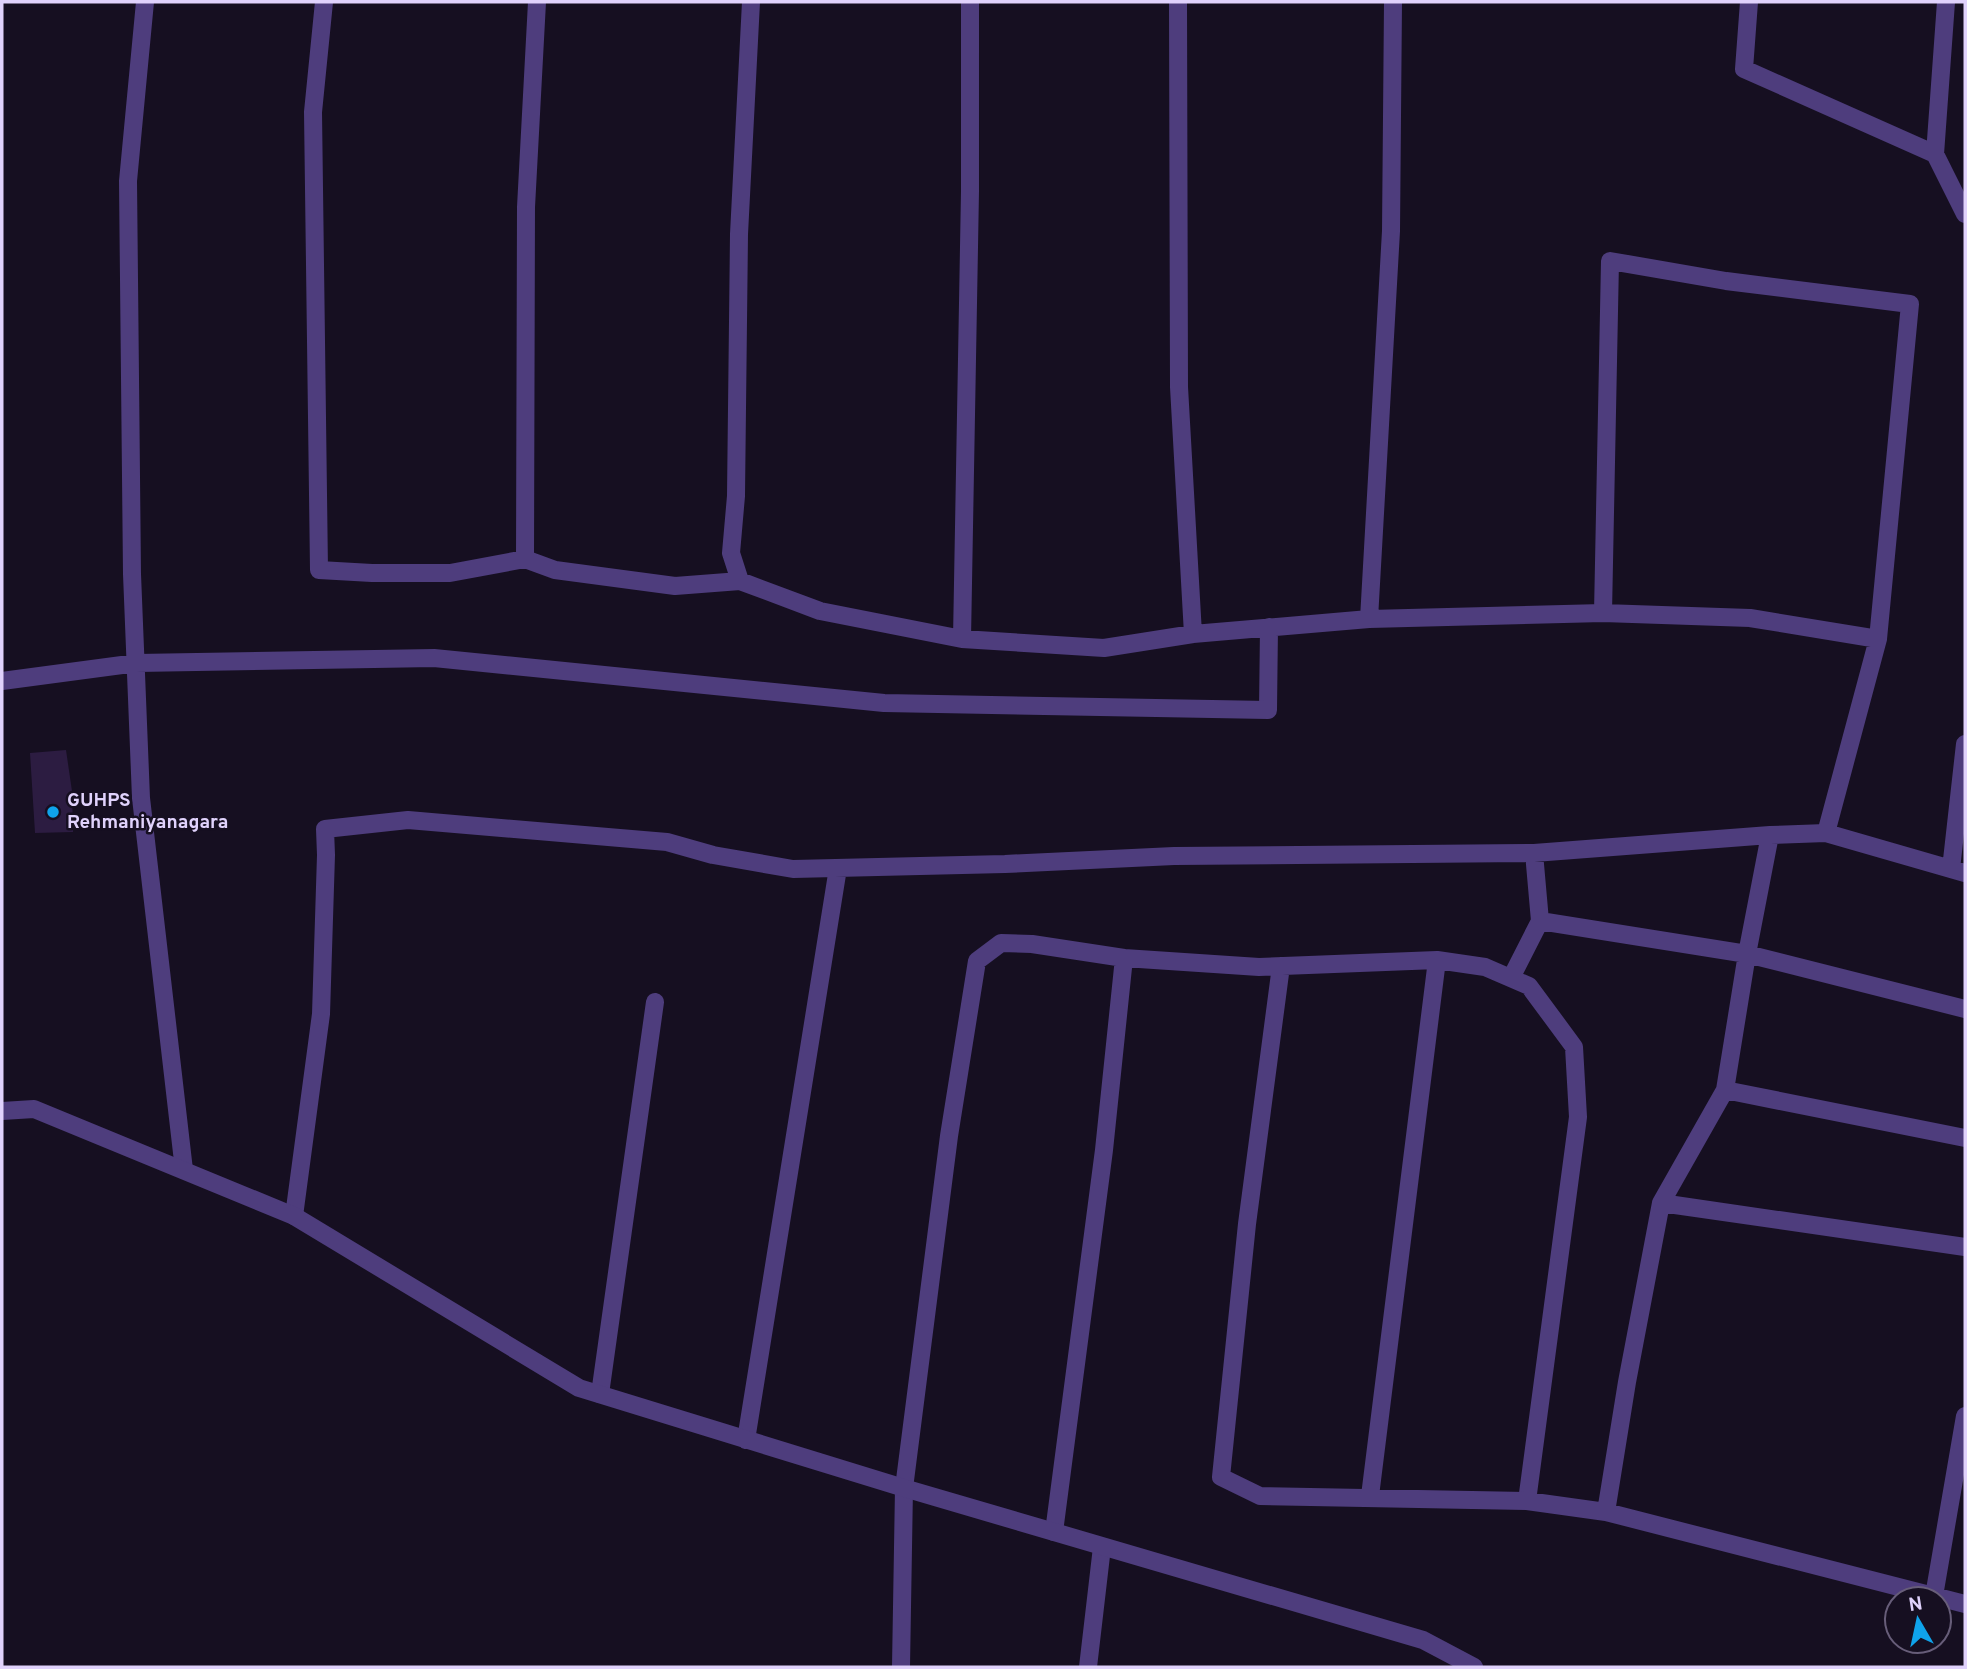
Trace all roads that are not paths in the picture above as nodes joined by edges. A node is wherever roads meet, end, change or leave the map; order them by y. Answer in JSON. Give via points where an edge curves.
{"nodes":[{"id":1,"x":145,"y":2,"type":"edge"},
{"id":2,"x":324,"y":2,"type":"edge"},
{"id":3,"x":537,"y":2,"type":"edge"},
{"id":4,"x":751,"y":2,"type":"edge"},
{"id":5,"x":970,"y":2,"type":"edge"},
{"id":6,"x":1178,"y":2,"type":"edge"},
{"id":7,"x":1393,"y":2,"type":"edge"},
{"id":8,"x":1749,"y":2,"type":"edge"},
{"id":9,"x":1946,"y":2,"type":"edge"},
{"id":10,"x":1935,"y":154,"type":"junction"},
{"id":11,"x":1965,"y":214,"type":"edge"},
{"id":12,"x":525,"y":559,"type":"junction"},
{"id":13,"x":740,"y":581,"type":"junction"},
{"id":14,"x":1603,"y":613,"type":"junction"},
{"id":15,"x":1369,"y":619,"type":"junction"},
{"id":16,"x":1269,"y":627,"type":"junction"},
{"id":17,"x":1193,"y":634,"type":"junction"},
{"id":18,"x":962,"y":639,"type":"junction"},
{"id":19,"x":1878,"y":639,"type":"junction"},
{"id":20,"x":137,"y":663,"type":"junction"},
{"id":21,"x":2,"y":681,"type":"edge"},
{"id":22,"x":1965,"y":744,"type":"edge"},
{"id":23,"x":1826,"y":833,"type":"junction"},
{"id":24,"x":1770,"y":835,"type":"junction"},
{"id":25,"x":1534,"y":852,"type":"junction"},
{"id":26,"x":838,"y":868,"type":"junction"},
{"id":27,"x":1958,"y":871,"type":"edge"},
{"id":28,"x":1541,"y":921,"type":"junction"},
{"id":29,"x":1747,"y":954,"type":"junction"},
{"id":30,"x":1124,"y":958,"type":"junction"},
{"id":31,"x":1437,"y":960,"type":"junction"},
{"id":32,"x":1281,"y":966,"type":"junction"},
{"id":33,"x":1511,"y":978,"type":"junction"},
{"id":34,"x":655,"y":1002,"type":"dead end"},
{"id":35,"x":1965,"y":1009,"type":"edge"},
{"id":36,"x":1725,"y":1090,"type":"junction"},
{"id":37,"x":2,"y":1111,"type":"edge"},
{"id":38,"x":1965,"y":1138,"type":"edge"},
{"id":39,"x":184,"y":1170,"type":"junction"},
{"id":40,"x":1661,"y":1203,"type":"junction"},
{"id":41,"x":295,"y":1216,"type":"junction"},
{"id":42,"x":1965,"y":1247,"type":"edge"},
{"id":43,"x":600,"y":1394,"type":"junction"},
{"id":44,"x":1965,"y":1416,"type":"edge"},
{"id":45,"x":746,"y":1440,"type":"junction"},
{"id":46,"x":904,"y":1488,"type":"junction"},
{"id":47,"x":1370,"y":1496,"type":"junction"},
{"id":48,"x":1527,"y":1501,"type":"junction"},
{"id":49,"x":1606,"y":1512,"type":"junction"},
{"id":50,"x":1054,"y":1532,"type":"junction"},
{"id":51,"x":1102,"y":1547,"type":"junction"},
{"id":52,"x":1888,"y":1585,"type":"edge"},
{"id":53,"x":1936,"y":1585,"type":"edge"},
{"id":54,"x":901,"y":1667,"type":"edge"},
{"id":55,"x":1088,"y":1667,"type":"edge"},
{"id":56,"x":1474,"y":1667,"type":"edge"}],
"edges":[{"from":1,"to":20,"type":"street","via":[[128,181]]},
{"from":2,"to":12,"type":"street","via":[[313,113],[320,570],[450,573]]},
{"from":3,"to":12,"type":"street","via":[[526,207]]},
{"from":4,"to":13,"type":"street","via":[[739,234],[736,496],[731,553]]},
{"from":5,"to":18,"type":"street"},
{"from":6,"to":17,"type":"street","via":[[1179,387]]},
{"from":7,"to":15,"type":"street","via":[[1391,231]]},
{"from":8,"to":10,"type":"street","via":[[1744,69]]},
{"from":9,"to":10,"type":"street"},
{"from":10,"to":11,"type":"street"},
{"from":12,"to":13,"type":"street","via":[[555,570],[675,586]]},
{"from":13,"to":18,"type":"street","via":[[820,611]]},
{"from":14,"to":15,"type":"street"},
{"from":14,"to":19,"type":"street","via":[[1750,618]]},
{"from":14,"to":19,"type":"street","via":[[1610,261],[1910,304]]},
{"from":15,"to":16,"type":"street"},
{"from":16,"to":17,"type":"street"},
{"from":16,"to":20,"type":"street","via":[[1268,710],[884,703],[434,658]]},
{"from":17,"to":18,"type":"street","via":[[1104,648]]},
{"from":19,"to":23,"type":"street"},
{"from":20,"to":21,"type":"street"},
{"from":20,"to":39,"type":"street","via":[[141,798]]},
{"from":22,"to":27,"type":"street"},
{"from":23,"to":24,"type":"street"},
{"from":23,"to":27,"type":"street"},
{"from":24,"to":25,"type":"street"},
{"from":24,"to":29,"type":"street"},
{"from":25,"to":26,"type":"street","via":[[1174,856]]},
{"from":25,"to":28,"type":"street"},
{"from":26,"to":41,"type":"street","via":[[793,869],[667,842],[408,820],[325,829],[321,1014]]},
{"from":26,"to":45,"type":"street"},
{"from":28,"to":29,"type":"street"},
{"from":28,"to":33,"type":"street"},
{"from":29,"to":35,"type":"street"},
{"from":29,"to":36,"type":"street"},
{"from":30,"to":32,"type":"street"},
{"from":30,"to":46,"type":"street","via":[[1001,943],[977,961],[949,1136]]},
{"from":30,"to":50,"type":"street"},
{"from":31,"to":32,"type":"street"},
{"from":31,"to":33,"type":"street","via":[[1485,967]]},
{"from":31,"to":47,"type":"street"},
{"from":32,"to":47,"type":"street","via":[[1247,1224],[1221,1477],[1261,1496]]},
{"from":33,"to":48,"type":"street","via":[[1529,986],[1574,1047],[1578,1117]]},
{"from":34,"to":43,"type":"street"},
{"from":36,"to":38,"type":"street"},
{"from":36,"to":40,"type":"street"},
{"from":37,"to":39,"type":"street","via":[[34,1109]]},
{"from":39,"to":41,"type":"street"},
{"from":40,"to":42,"type":"street"},
{"from":40,"to":49,"type":"street"},
{"from":41,"to":43,"type":"street","via":[[579,1388]]},
{"from":43,"to":45,"type":"street"},
{"from":44,"to":53,"type":"street"},
{"from":45,"to":46,"type":"street"},
{"from":46,"to":50,"type":"street"},
{"from":46,"to":54,"type":"street"},
{"from":47,"to":48,"type":"street"},
{"from":48,"to":49,"type":"street"},
{"from":49,"to":52,"type":"street"},
{"from":50,"to":51,"type":"street"},
{"from":51,"to":55,"type":"street"},
{"from":51,"to":56,"type":"street","via":[[1423,1640]]}]}
